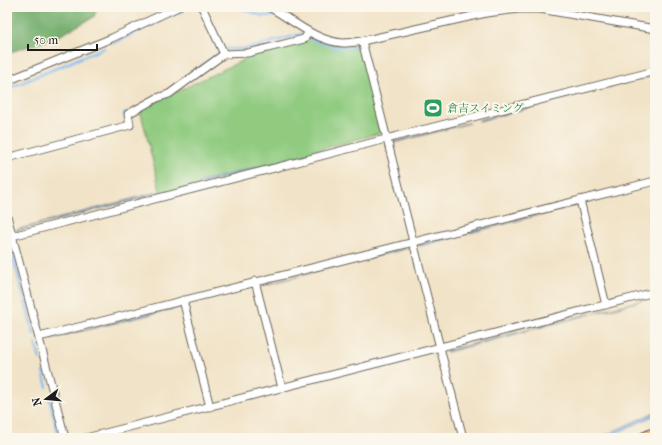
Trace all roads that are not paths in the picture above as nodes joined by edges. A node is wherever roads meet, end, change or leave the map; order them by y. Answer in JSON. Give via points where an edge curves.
{"nodes":[{"id":1,"x":178,"y":7,"type":"edge"},
{"id":2,"x":202,"y":7,"type":"edge"},
{"id":3,"x":269,"y":7,"type":"edge"},
{"id":4,"x":655,"y":29,"type":"edge"},
{"id":5,"x":309,"y":32,"type":"junction"},
{"id":6,"x":362,"y":41,"type":"junction"},
{"id":7,"x":224,"y":54,"type":"junction"},
{"id":8,"x":655,"y":71,"type":"edge"},
{"id":9,"x":7,"y":82,"type":"edge"},
{"id":10,"x":386,"y":139,"type":"junction"},
{"id":11,"x":7,"y":158,"type":"edge"},
{"id":12,"x":655,"y":180,"type":"edge"},
{"id":13,"x":580,"y":200,"type":"junction"},
{"id":14,"x":7,"y":216,"type":"edge"},
{"id":15,"x":12,"y":236,"type":"junction"},
{"id":16,"x":412,"y":242,"type":"junction"},
{"id":17,"x":255,"y":281,"type":"junction"},
{"id":18,"x":655,"y":292,"type":"edge"},
{"id":19,"x":183,"y":300,"type":"junction"},
{"id":20,"x":606,"y":305,"type":"junction"},
{"id":21,"x":39,"y":337,"type":"junction"},
{"id":22,"x":440,"y":348,"type":"junction"},
{"id":23,"x":282,"y":388,"type":"junction"},
{"id":24,"x":210,"y":407,"type":"junction"},
{"id":25,"x":655,"y":433,"type":"edge"},
{"id":26,"x":65,"y":438,"type":"edge"},
{"id":27,"x":86,"y":438,"type":"edge"},
{"id":28,"x":462,"y":438,"type":"edge"},
{"id":29,"x":644,"y":438,"type":"edge"}],
"edges":[{"from":1,"to":9,"type":"street"},
{"from":2,"to":7,"type":"street"},
{"from":3,"to":5,"type":"street"},
{"from":4,"to":6,"type":"street","via":[[540,9],[519,9],[486,13]]},
{"from":5,"to":6,"type":"street","via":[[343,43]]},
{"from":5,"to":7,"type":"street","via":[[304,39],[248,53]]},
{"from":6,"to":10,"type":"street"},
{"from":7,"to":11,"type":"street","via":[[169,94],[128,114],[130,125]]},
{"from":8,"to":10,"type":"street"},
{"from":10,"to":15,"type":"street"},
{"from":10,"to":16,"type":"street"},
{"from":12,"to":13,"type":"street"},
{"from":13,"to":16,"type":"street"},
{"from":13,"to":20,"type":"street"},
{"from":14,"to":15,"type":"street"},
{"from":15,"to":21,"type":"street"},
{"from":16,"to":17,"type":"street"},
{"from":16,"to":22,"type":"street"},
{"from":17,"to":19,"type":"street"},
{"from":17,"to":23,"type":"street"},
{"from":18,"to":20,"type":"street"},
{"from":19,"to":21,"type":"street"},
{"from":19,"to":24,"type":"street"},
{"from":20,"to":22,"type":"street"},
{"from":21,"to":26,"type":"street"},
{"from":22,"to":23,"type":"street"},
{"from":22,"to":28,"type":"street"},
{"from":23,"to":24,"type":"street"},
{"from":24,"to":27,"type":"street"},
{"from":25,"to":29,"type":"main road"}]}
